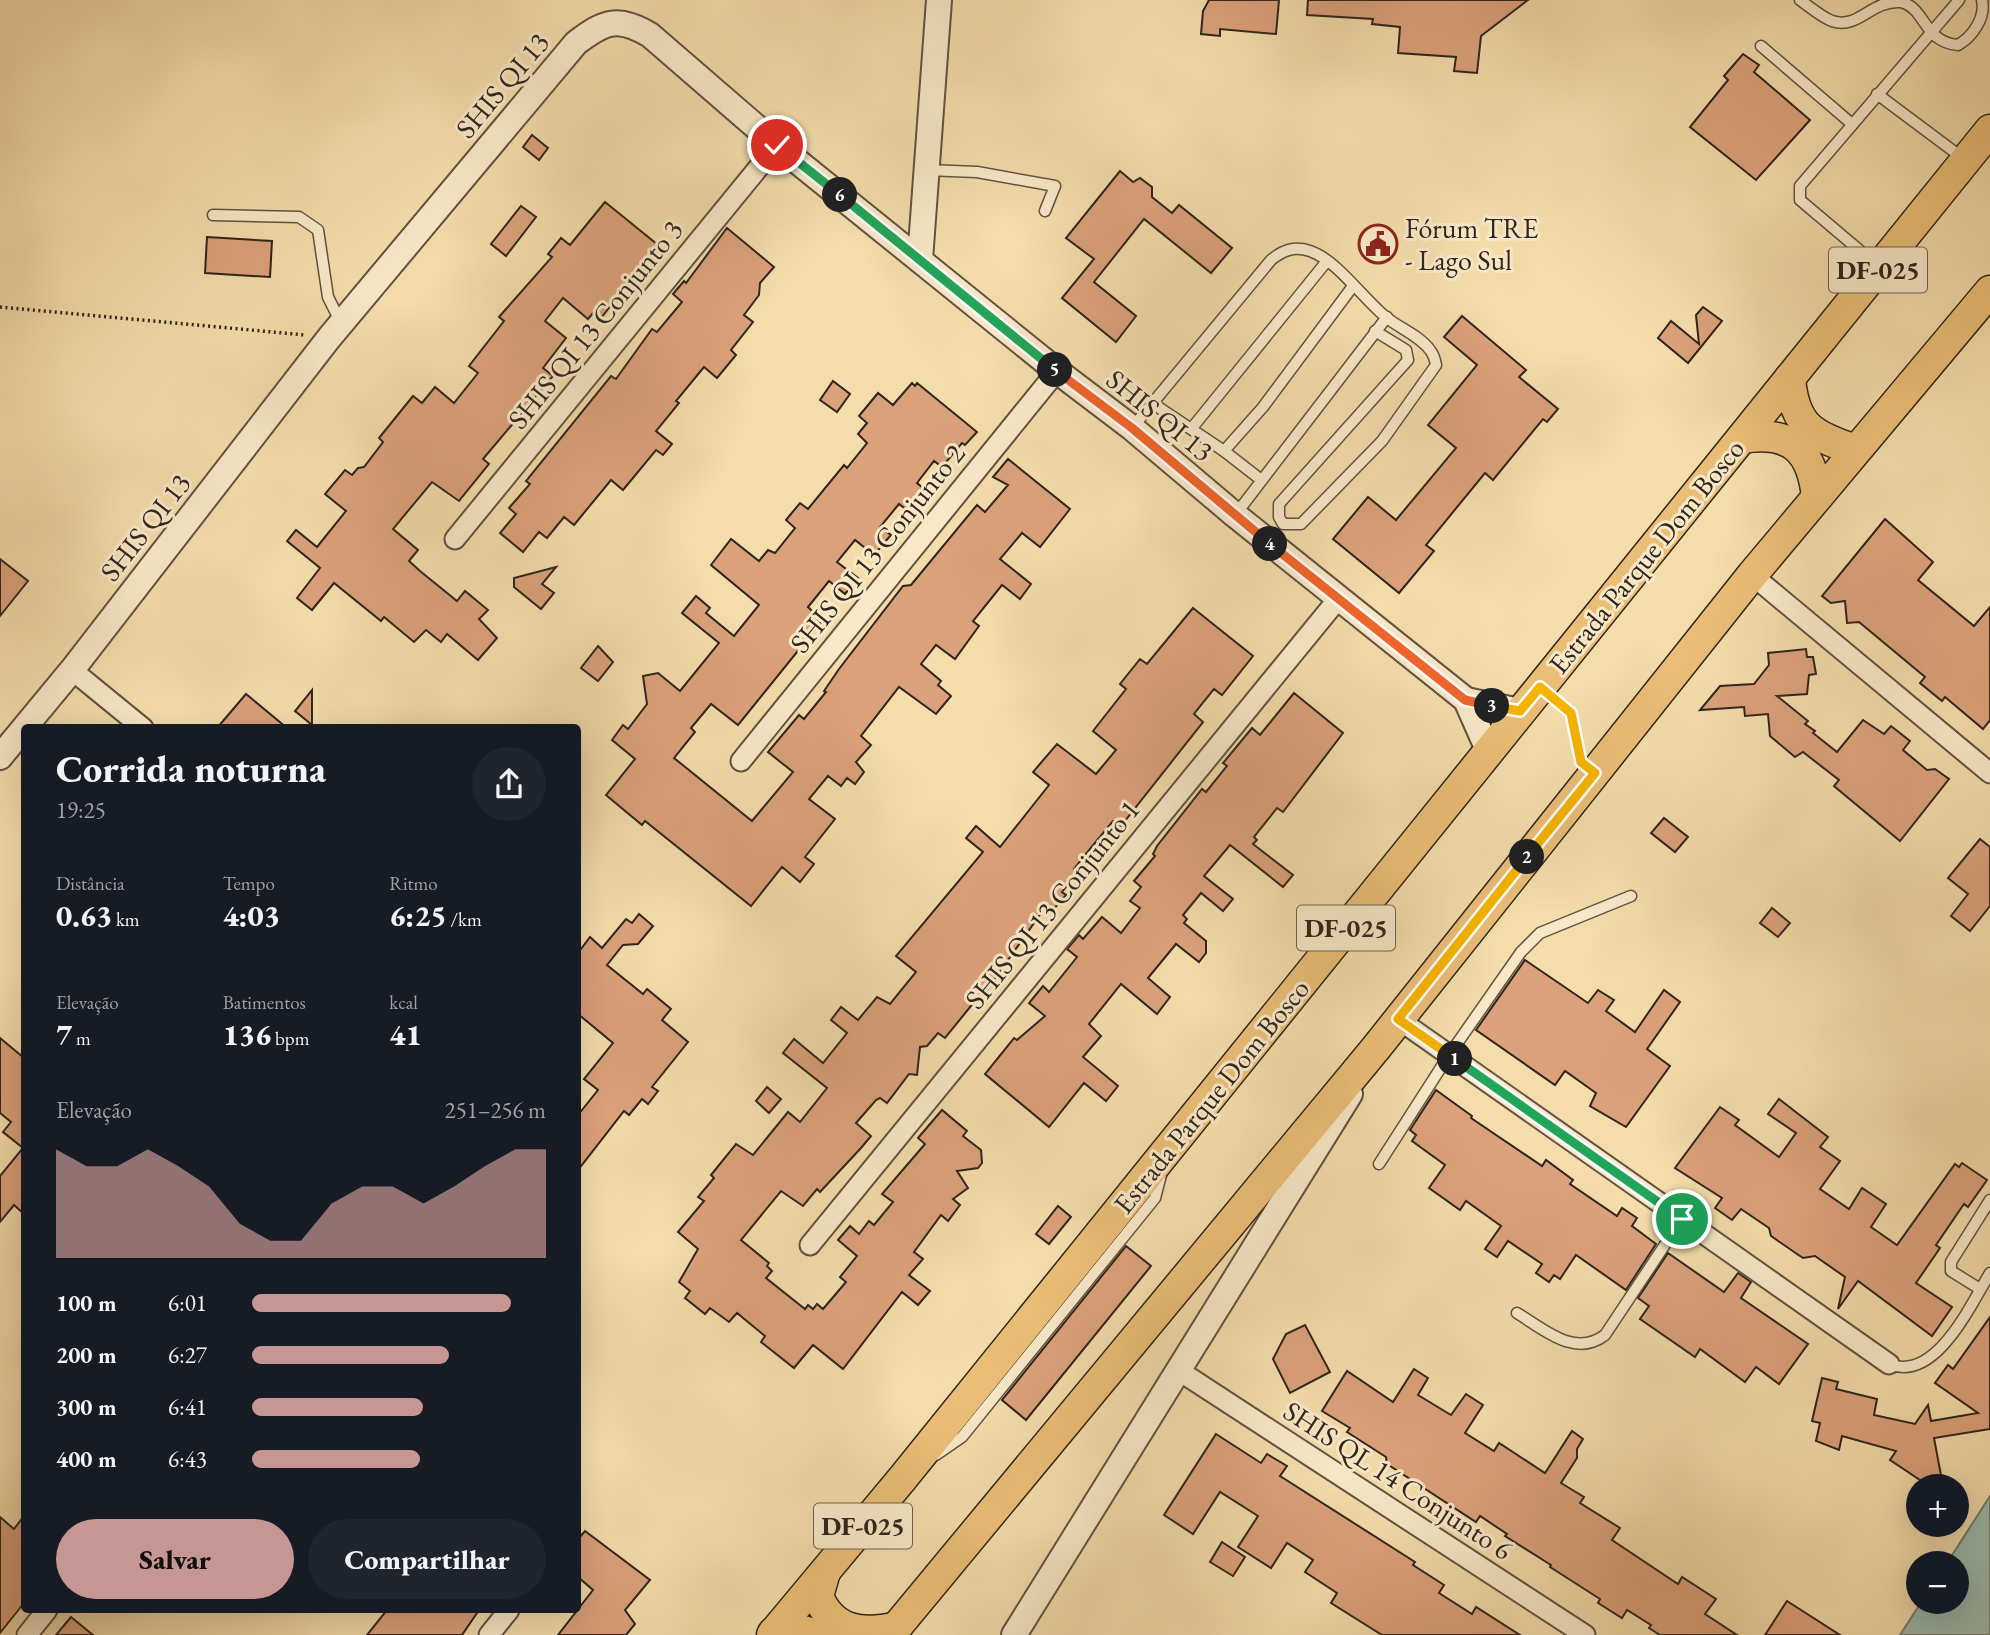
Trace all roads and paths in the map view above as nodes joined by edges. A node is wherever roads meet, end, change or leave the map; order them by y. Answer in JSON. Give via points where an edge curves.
{"nodes":[{"id":1,"x":939,"y":0,"type":"edge"},
{"id":2,"x":1800,"y":0,"type":"edge"},
{"id":3,"x":1959,"y":0,"type":"edge"},
{"id":4,"x":1982,"y":0,"type":"edge"},
{"id":5,"x":1930,"y":32,"type":"junction"},
{"id":6,"x":1761,"y":46,"type":"dead end"},
{"id":7,"x":1877,"y":94,"type":"junction"},
{"id":8,"x":1852,"y":124,"type":"junction"},
{"id":9,"x":1990,"y":130,"type":"edge"},
{"id":10,"x":777,"y":145,"type":"junction"},
{"id":11,"x":1967,"y":162,"type":"junction"},
{"id":12,"x":926,"y":170,"type":"junction"},
{"id":13,"x":1045,"y":211,"type":"dead end"},
{"id":14,"x":213,"y":215,"type":"dead end"},
{"id":15,"x":920,"y":260,"type":"junction"},
{"id":16,"x":1327,"y":261,"type":"junction"},
{"id":17,"x":1880,"y":268,"type":"junction"},
{"id":18,"x":1353,"y":286,"type":"junction"},
{"id":19,"x":1988,"y":297,"type":"edge"},
{"id":20,"x":0,"y":307,"type":"edge"},
{"id":21,"x":1387,"y":317,"type":"junction"},
{"id":22,"x":335,"y":331,"type":"junction"},
{"id":23,"x":1375,"y":331,"type":"junction"},
{"id":24,"x":1057,"y":372,"type":"junction"},
{"id":25,"x":1790,"y":378,"type":"junction"},
{"id":26,"x":1153,"y":403,"type":"junction"},
{"id":27,"x":1132,"y":428,"type":"junction"},
{"id":28,"x":1192,"y":428,"type":"junction"},
{"id":29,"x":1742,"y":438,"type":"junction"},
{"id":30,"x":1856,"y":450,"type":"junction"},
{"id":31,"x":1224,"y":451,"type":"junction"},
{"id":32,"x":1260,"y":479,"type":"junction"},
{"id":33,"x":1816,"y":498,"type":"junction"},
{"id":34,"x":1235,"y":515,"type":"junction"},
{"id":35,"x":456,"y":539,"type":"dead end"},
{"id":36,"x":1752,"y":575,"type":"junction"},
{"id":37,"x":1338,"y":599,"type":"junction"},
{"id":38,"x":72,"y":670,"type":"junction"},
{"id":39,"x":1540,"y":687,"type":"junction"},
{"id":40,"x":1465,"y":700,"type":"junction"},
{"id":41,"x":1520,"y":711,"type":"junction"},
{"id":42,"x":27,"y":724,"type":"edge"},
{"id":43,"x":138,"y":724,"type":"edge"},
{"id":44,"x":21,"y":732,"type":"edge"},
{"id":45,"x":1488,"y":750,"type":"junction"},
{"id":46,"x":0,"y":757,"type":"edge"},
{"id":47,"x":741,"y":761,"type":"dead end"},
{"id":48,"x":1595,"y":773,"type":"junction"},
{"id":49,"x":1990,"y":773,"type":"edge"},
{"id":50,"x":1631,"y":896,"type":"dead end"},
{"id":51,"x":1398,"y":1019,"type":"junction"},
{"id":52,"x":1376,"y":1048,"type":"junction"},
{"id":53,"x":1449,"y":1055,"type":"junction"},
{"id":54,"x":1379,"y":1164,"type":"dead end"},
{"id":55,"x":1990,"y":1200,"type":"edge"},
{"id":56,"x":1682,"y":1219,"type":"junction"},
{"id":57,"x":810,"y":1245,"type":"dead end"},
{"id":58,"x":1990,"y":1273,"type":"edge"},
{"id":59,"x":1980,"y":1289,"type":"junction"},
{"id":60,"x":1517,"y":1313,"type":"dead end"},
{"id":61,"x":1889,"y":1364,"type":"joint"},
{"id":62,"x":1181,"y":1372,"type":"junction"},
{"id":63,"x":825,"y":1572,"type":"junction"},
{"id":64,"x":45,"y":1613,"type":"edge"},
{"id":65,"x":507,"y":1613,"type":"edge"},
{"id":66,"x":894,"y":1631,"type":"edge"},
{"id":67,"x":773,"y":1634,"type":"edge"},
{"id":68,"x":27,"y":1635,"type":"edge"},
{"id":69,"x":489,"y":1635,"type":"edge"},
{"id":70,"x":818,"y":1635,"type":"edge"},
{"id":71,"x":1014,"y":1635,"type":"edge"},
{"id":72,"x":1585,"y":1635,"type":"edge"}],
"edges":[{"from":1,"to":12,"type":"street"},
{"from":2,"to":5,"type":"lane","via":[[1830,21],[1842,22],[1852,21],[1882,2],[1903,2]]},
{"from":3,"to":5,"type":"lane"},
{"from":4,"to":5,"type":"lane","via":[[1981,16],[1968,39],[1958,45],[1947,44]]},
{"from":5,"to":7,"type":"lane"},
{"from":6,"to":8,"type":"lane"},
{"from":7,"to":8,"type":"lane"},
{"from":7,"to":11,"type":"lane"},
{"from":8,"to":17,"type":"lane","via":[[1800,186],[1800,200]]},
{"from":9,"to":11,"type":"main road","name":"Estrada Parque Dom Bosco","number":"DF-025"},
{"from":10,"to":15,"type":"street","name":"SHIS QI 13"},
{"from":10,"to":22,"type":"street","name":"SHIS QI 13","via":[[633,25],[614,22],[596,28],[576,43]]},
{"from":10,"to":35,"type":"street","name":"SHIS QI 13 Conjunto 3"},
{"from":11,"to":17,"type":"main road","name":"Estrada Parque Dom Bosco","number":"DF-025"},
{"from":12,"to":13,"type":"lane","via":[[977,172],[1055,186]]},
{"from":12,"to":15,"type":"street"},
{"from":14,"to":22,"type":"lane","via":[[299,217],[312,223],[318,230]]},
{"from":15,"to":24,"type":"street","name":"SHIS QI 13"},
{"from":16,"to":18,"type":"lane"},
{"from":16,"to":26,"type":"lane","via":[[1297,248],[1283,250],[1270,260]]},
{"from":16,"to":28,"type":"lane"},
{"from":17,"to":25,"type":"main road","name":"Estrada Parque Dom Bosco","number":"DF-025"},
{"from":18,"to":21,"type":"lane"},
{"from":18,"to":31,"type":"lane","via":[[1263,407]]},
{"from":19,"to":30,"type":"main road","number":"DF-025"},
{"from":20,"to":22,"type":"path"},
{"from":21,"to":23,"type":"lane"},
{"from":21,"to":23,"type":"lane","via":[[1431,351],[1434,370],[1382,441],[1308,518],[1301,524],[1283,524],[1279,505],[1408,359],[1406,350]]},
{"from":22,"to":38,"type":"street","name":"SHIS QI 13"},
{"from":23,"to":32,"type":"lane"},
{"from":24,"to":27,"type":"street","name":"SHIS QI 13"},
{"from":24,"to":47,"type":"street","name":"SHIS QI 13 Conjunto 2"},
{"from":25,"to":29,"type":"main road","name":"Estrada Parque Dom Bosco","number":"DF-025"},
{"from":25,"to":30,"type":"main road","via":[[1792,403],[1800,420],[1810,430]]},
{"from":26,"to":27,"type":"lane"},
{"from":26,"to":28,"type":"lane"},
{"from":27,"to":34,"type":"street","name":"SHIS QI 13"},
{"from":28,"to":31,"type":"lane"},
{"from":29,"to":33,"type":"main road","via":[[1762,435],[1798,447],[1810,460]]},
{"from":29,"to":39,"type":"main road","name":"Estrada Parque Dom Bosco","number":"DF-025"},
{"from":30,"to":33,"type":"main road","number":"DF-025"},
{"from":31,"to":32,"type":"lane"},
{"from":32,"to":34,"type":"lane"},
{"from":33,"to":36,"type":"main road","number":"DF-025"},
{"from":34,"to":37,"type":"street","name":"SHIS QI 13"},
{"from":36,"to":48,"type":"main road","number":"DF-025"},
{"from":36,"to":49,"type":"street"},
{"from":37,"to":40,"type":"street","name":"SHIS QI 13"},
{"from":37,"to":57,"type":"street","name":"SHIS QI 13 Conjunto 1"},
{"from":38,"to":42,"type":"street","name":"SHIS QI 13"},
{"from":38,"to":43,"type":"street"},
{"from":39,"to":41,"type":"main road","name":"Estrada Parque Dom Bosco","number":"DF-025"},
{"from":39,"to":48,"type":"path","via":[[1571,713],[1581,762]]},
{"from":40,"to":41,"type":"street","name":"SHIS QI 13"},
{"from":40,"to":45,"type":"street","name":"SHIS QI 13"},
{"from":41,"to":45,"type":"main road","name":"Estrada Parque Dom Bosco","number":"DF-025"},
{"from":44,"to":46,"type":"street","name":"SHIS QI 13"},
{"from":45,"to":63,"type":"main road","name":"Estrada Parque Dom Bosco","number":"DF-025"},
{"from":48,"to":51,"type":"main road","number":"DF-025"},
{"from":50,"to":53,"type":"lane","via":[[1540,933],[1521,952]]},
{"from":51,"to":52,"type":"main road","number":"DF-025"},
{"from":51,"to":53,"type":"street"},
{"from":52,"to":62,"type":"street"},
{"from":52,"to":66,"type":"main road","number":"DF-025"},
{"from":53,"to":54,"type":"lane"},
{"from":53,"to":56,"type":"street"},
{"from":55,"to":59,"type":"lane","via":[[1951,1262],[1951,1271]]},
{"from":56,"to":60,"type":"lane","via":[[1596,1342],[1583,1346],[1565,1343]]},
{"from":56,"to":61,"type":"street"},
{"from":58,"to":59,"type":"lane"},
{"from":59,"to":61,"type":"lane","via":[[1931,1358],[1903,1370]]},
{"from":62,"to":71,"type":"street"},
{"from":62,"to":72,"type":"street","name":"SHIS QL 14 Conjunto 6"},
{"from":63,"to":66,"type":"main road","via":[[818,1596],[833,1619],[850,1631],[865,1634]]},
{"from":63,"to":67,"type":"main road","name":"Estrada Parque Dom Bosco","number":"DF-025"},
{"from":64,"to":68,"type":"street"},
{"from":65,"to":69,"type":"street"},
{"from":67,"to":70,"type":"main road","via":[[799,1630]]}]}
